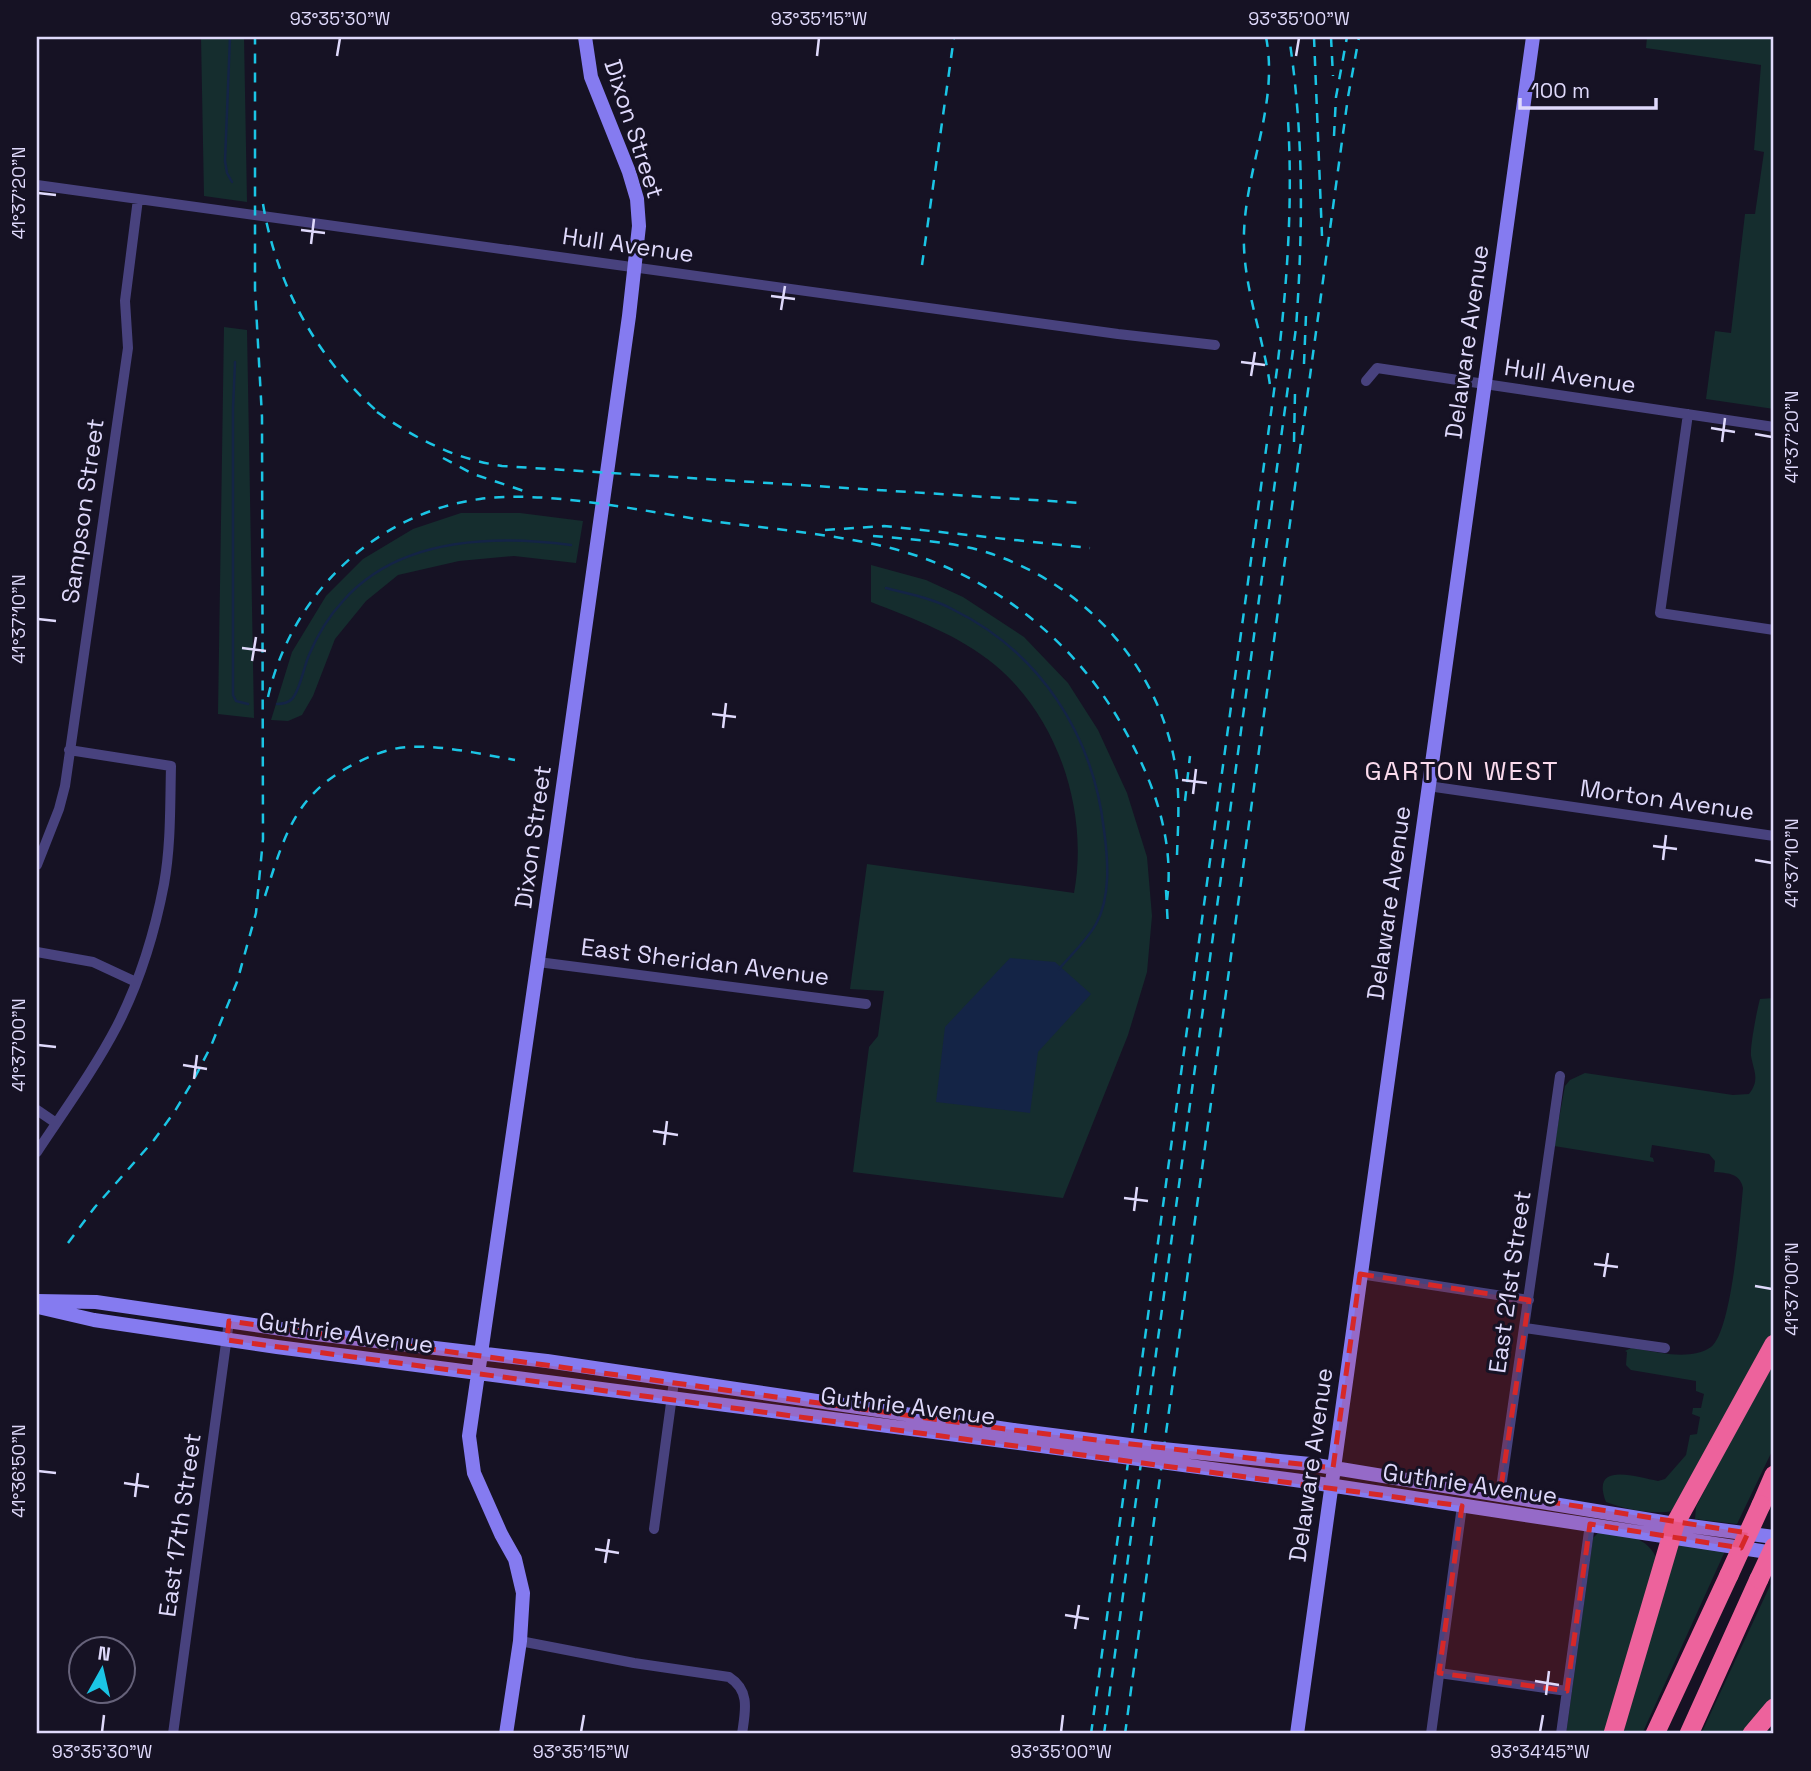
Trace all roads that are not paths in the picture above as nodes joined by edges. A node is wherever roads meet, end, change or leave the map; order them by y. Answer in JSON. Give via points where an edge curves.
{"nodes":[{"id":1,"x":585,"y":37,"type":"edge"},
{"id":2,"x":1533,"y":37,"type":"edge"},
{"id":3,"x":37,"y":185,"type":"edge"},
{"id":4,"x":138,"y":199,"type":"junction"},
{"id":5,"x":635,"y":268,"type":"junction"},
{"id":6,"x":1215,"y":345,"type":"dead end"},
{"id":7,"x":1366,"y":381,"type":"dead end"},
{"id":8,"x":1484,"y":385,"type":"junction"},
{"id":9,"x":1688,"y":414,"type":"junction"},
{"id":10,"x":1774,"y":426,"type":"edge"},
{"id":11,"x":1774,"y":630,"type":"edge"},
{"id":12,"x":69,"y":750,"type":"junction"},
{"id":13,"x":1428,"y":786,"type":"junction"},
{"id":14,"x":1774,"y":836,"type":"edge"},
{"id":15,"x":37,"y":865,"type":"edge"},
{"id":16,"x":37,"y":952,"type":"edge"},
{"id":17,"x":538,"y":962,"type":"junction"},
{"id":18,"x":136,"y":982,"type":"junction"},
{"id":19,"x":866,"y":1004,"type":"dead end"},
{"id":20,"x":1560,"y":1076,"type":"dead end"},
{"id":21,"x":37,"y":1110,"type":"edge"},
{"id":22,"x":56,"y":1123,"type":"junction"},
{"id":23,"x":37,"y":1152,"type":"edge"},
{"id":24,"x":1360,"y":1274,"type":"junction"},
{"id":25,"x":1529,"y":1300,"type":"junction"},
{"id":26,"x":37,"y":1301,"type":"edge"},
{"id":27,"x":37,"y":1307,"type":"edge"},
{"id":28,"x":229,"y":1321,"type":"junction"},
{"id":29,"x":1525,"y":1328,"type":"junction"},
{"id":30,"x":227,"y":1340,"type":"junction"},
{"id":31,"x":1774,"y":1344,"type":"edge"},
{"id":32,"x":1665,"y":1348,"type":"dead end"},
{"id":33,"x":480,"y":1355,"type":"junction"},
{"id":34,"x":478,"y":1374,"type":"junction"},
{"id":35,"x":674,"y":1381,"type":"junction"},
{"id":36,"x":671,"y":1399,"type":"junction"},
{"id":37,"x":1012,"y":1436,"type":"junction"},
{"id":38,"x":1333,"y":1468,"type":"junction"},
{"id":39,"x":1774,"y":1475,"type":"edge"},
{"id":40,"x":1331,"y":1486,"type":"junction"},
{"id":41,"x":1500,"y":1494,"type":"junction"},
{"id":42,"x":1462,"y":1506,"type":"junction"},
{"id":43,"x":1590,"y":1524,"type":"junction"},
{"id":44,"x":654,"y":1529,"type":"dead end"},
{"id":45,"x":1672,"y":1531,"type":"junction"},
{"id":46,"x":1774,"y":1537,"type":"edge"},
{"id":47,"x":1774,"y":1547,"type":"edge"},
{"id":48,"x":1774,"y":1553,"type":"edge"},
{"id":49,"x":520,"y":1641,"type":"junction"},
{"id":50,"x":1439,"y":1673,"type":"junction"},
{"id":51,"x":1567,"y":1691,"type":"junction"},
{"id":52,"x":1774,"y":1708,"type":"edge"},
{"id":53,"x":173,"y":1734,"type":"edge"},
{"id":54,"x":506,"y":1734,"type":"edge"},
{"id":55,"x":742,"y":1734,"type":"edge"},
{"id":56,"x":1297,"y":1734,"type":"edge"},
{"id":57,"x":1431,"y":1734,"type":"edge"},
{"id":58,"x":1561,"y":1734,"type":"edge"},
{"id":59,"x":1612,"y":1734,"type":"edge"},
{"id":60,"x":1655,"y":1734,"type":"edge"},
{"id":61,"x":1689,"y":1734,"type":"edge"},
{"id":62,"x":1752,"y":1734,"type":"edge"}],
"edges":[{"from":1,"to":5,"type":"main road","name":"Dixon Street","via":[[591,76],[637,198]]},
{"from":2,"to":8,"type":"main road","name":"Delaware Avenue"},
{"from":3,"to":4,"type":"street","name":"Hull Avenue"},
{"from":4,"to":5,"type":"street","name":"Hull Avenue"},
{"from":4,"to":12,"type":"street","name":"Sampson Street","via":[[125,300],[128,348]]},
{"from":5,"to":6,"type":"street","name":"Hull Avenue"},
{"from":5,"to":17,"type":"main road","name":"Dixon Street"},
{"from":7,"to":8,"type":"street","name":"Hull Avenue","via":[[1377,368]]},
{"from":8,"to":9,"type":"street","name":"Hull Avenue"},
{"from":8,"to":13,"type":"main road","name":"Delaware Avenue"},
{"from":9,"to":10,"type":"street","name":"Hull Avenue"},
{"from":9,"to":11,"type":"street","via":[[1660,614]]},
{"from":12,"to":15,"type":"street","name":"Sampson Street","via":[[59,809]]},
{"from":12,"to":18,"type":"street","via":[[171,766],[164,884]]},
{"from":13,"to":14,"type":"street","name":"Morton Avenue"},
{"from":13,"to":24,"type":"main road","name":"Delaware Avenue"},
{"from":16,"to":18,"type":"street","via":[[93,962]]},
{"from":17,"to":19,"type":"street","name":"East Sheridan Avenue"},
{"from":17,"to":33,"type":"main road","name":"Dixon Street"},
{"from":18,"to":22,"type":"street","via":[[100,1056]]},
{"from":20,"to":25,"type":"street","name":"East 21st Street"},
{"from":21,"to":22,"type":"street"},
{"from":22,"to":23,"type":"street"},
{"from":24,"to":25,"type":"street"},
{"from":24,"to":38,"type":"main road","name":"Delaware Avenue"},
{"from":25,"to":29,"type":"street","name":"East 21st Street"},
{"from":26,"to":28,"type":"main road","name":"Guthrie Avenue","via":[[96,1302]]},
{"from":27,"to":30,"type":"main road","name":"Guthrie Avenue"},
{"from":28,"to":30,"type":"street","name":"East 17th Street"},
{"from":28,"to":33,"type":"main road","name":"Guthrie Avenue"},
{"from":29,"to":32,"type":"street"},
{"from":29,"to":41,"type":"street","name":"East 21st Street"},
{"from":30,"to":34,"type":"main road","name":"Guthrie Avenue"},
{"from":30,"to":53,"type":"street","name":"East 17th Street"},
{"from":31,"to":45,"type":"highway"},
{"from":33,"to":34,"type":"main road","name":"Dixon Street"},
{"from":33,"to":35,"type":"main road","name":"Guthrie Avenue"},
{"from":34,"to":36,"type":"main road","name":"Guthrie Avenue"},
{"from":34,"to":49,"type":"main road","name":"Dixon Street","via":[[469,1436],[474,1473],[515,1559],[523,1593]]},
{"from":35,"to":36,"type":"street"},
{"from":35,"to":37,"type":"main road","name":"Guthrie Avenue","via":[[817,1400]]},
{"from":36,"to":37,"type":"main road","name":"Guthrie Avenue"},
{"from":36,"to":44,"type":"street"},
{"from":37,"to":38,"type":"main road","name":"Guthrie Avenue","bridge":true},
{"from":37,"to":40,"type":"main road","name":"Guthrie Avenue","bridge":true},
{"from":38,"to":40,"type":"main road","name":"Delaware Avenue"},
{"from":38,"to":41,"type":"main road","name":"Guthrie Avenue"},
{"from":39,"to":60,"type":"highway","bridge":true},
{"from":40,"to":42,"type":"main road","name":"Guthrie Avenue"},
{"from":40,"to":56,"type":"main road","name":"Delaware Avenue"},
{"from":41,"to":45,"type":"main road","name":"Guthrie Avenue"},
{"from":42,"to":43,"type":"main road","name":"Guthrie Avenue"},
{"from":42,"to":50,"type":"street"},
{"from":43,"to":45,"type":"main road","name":"Guthrie Avenue"},
{"from":43,"to":51,"type":"street"},
{"from":45,"to":46,"type":"main road","name":"Guthrie Avenue"},
{"from":45,"to":48,"type":"main road","name":"Guthrie Avenue"},
{"from":45,"to":59,"type":"highway"},
{"from":47,"to":61,"type":"highway","bridge":true},
{"from":49,"to":54,"type":"main road","name":"Dixon Street"},
{"from":49,"to":55,"type":"street","via":[[729,1677],[739,1685],[746,1704]]},
{"from":50,"to":51,"type":"street"},
{"from":50,"to":57,"type":"street"},
{"from":51,"to":58,"type":"street"},
{"from":52,"to":62,"type":"highway"}]}
